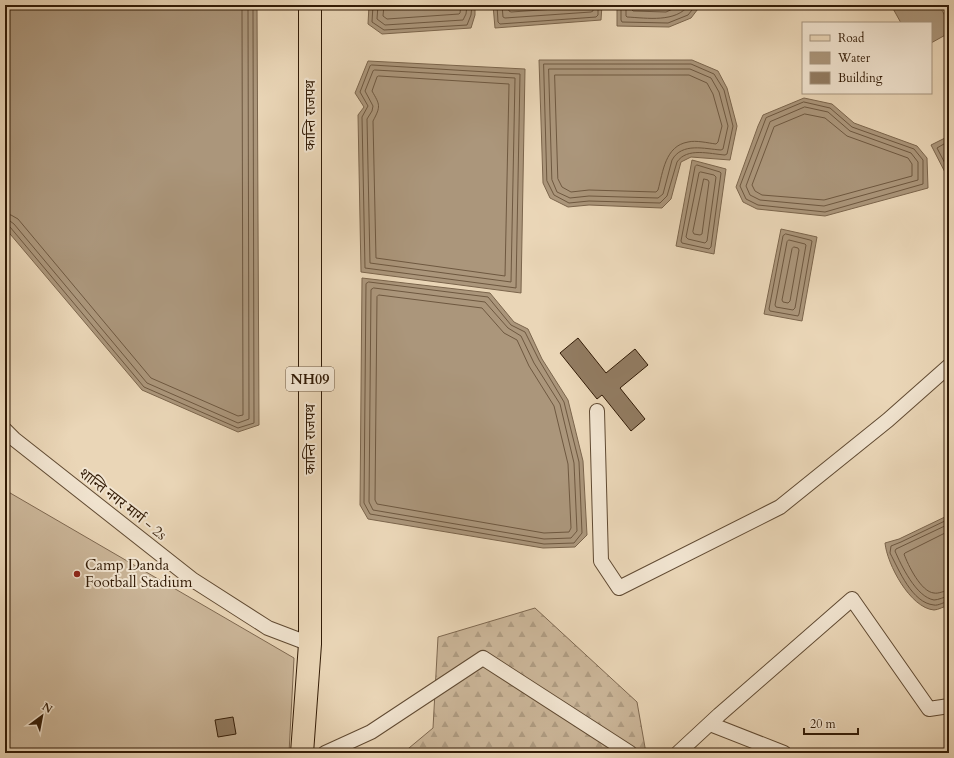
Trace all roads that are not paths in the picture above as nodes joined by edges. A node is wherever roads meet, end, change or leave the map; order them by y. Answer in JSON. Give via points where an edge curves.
{"nodes":[{"id":1,"x":310,"y":5,"type":"edge"},
{"id":2,"x":949,"y":366,"type":"edge"},
{"id":3,"x":597,"y":411,"type":"dead end"},
{"id":4,"x":5,"y":430,"type":"edge"},
{"id":5,"x":310,"y":644,"type":"junction"},
{"id":6,"x":949,"y":706,"type":"edge"},
{"id":7,"x":710,"y":724,"type":"junction"},
{"id":8,"x":302,"y":753,"type":"edge"},
{"id":9,"x":324,"y":753,"type":"edge"},
{"id":10,"x":630,"y":753,"type":"edge"},
{"id":11,"x":678,"y":753,"type":"edge"},
{"id":12,"x":784,"y":753,"type":"edge"}],
"edges":[{"from":1,"to":5,"type":"main road","name":"कान्ति राजपथ","number":"NH09"},
{"from":2,"to":3,"type":"street","via":[[888,420],[780,507],[620,588],[601,561]]},
{"from":4,"to":5,"type":"street","name":"शान्ति नगर मार्ग - 2s","via":[[193,580],[268,628]]},
{"from":5,"to":8,"type":"main road","name":"कान्ति राजपथ","number":"NH09"},
{"from":6,"to":7,"type":"street","via":[[930,709],[852,599]]},
{"from":7,"to":11,"type":"street"},
{"from":7,"to":12,"type":"street"},
{"from":9,"to":10,"type":"street","via":[[371,732],[483,658]]}]}
